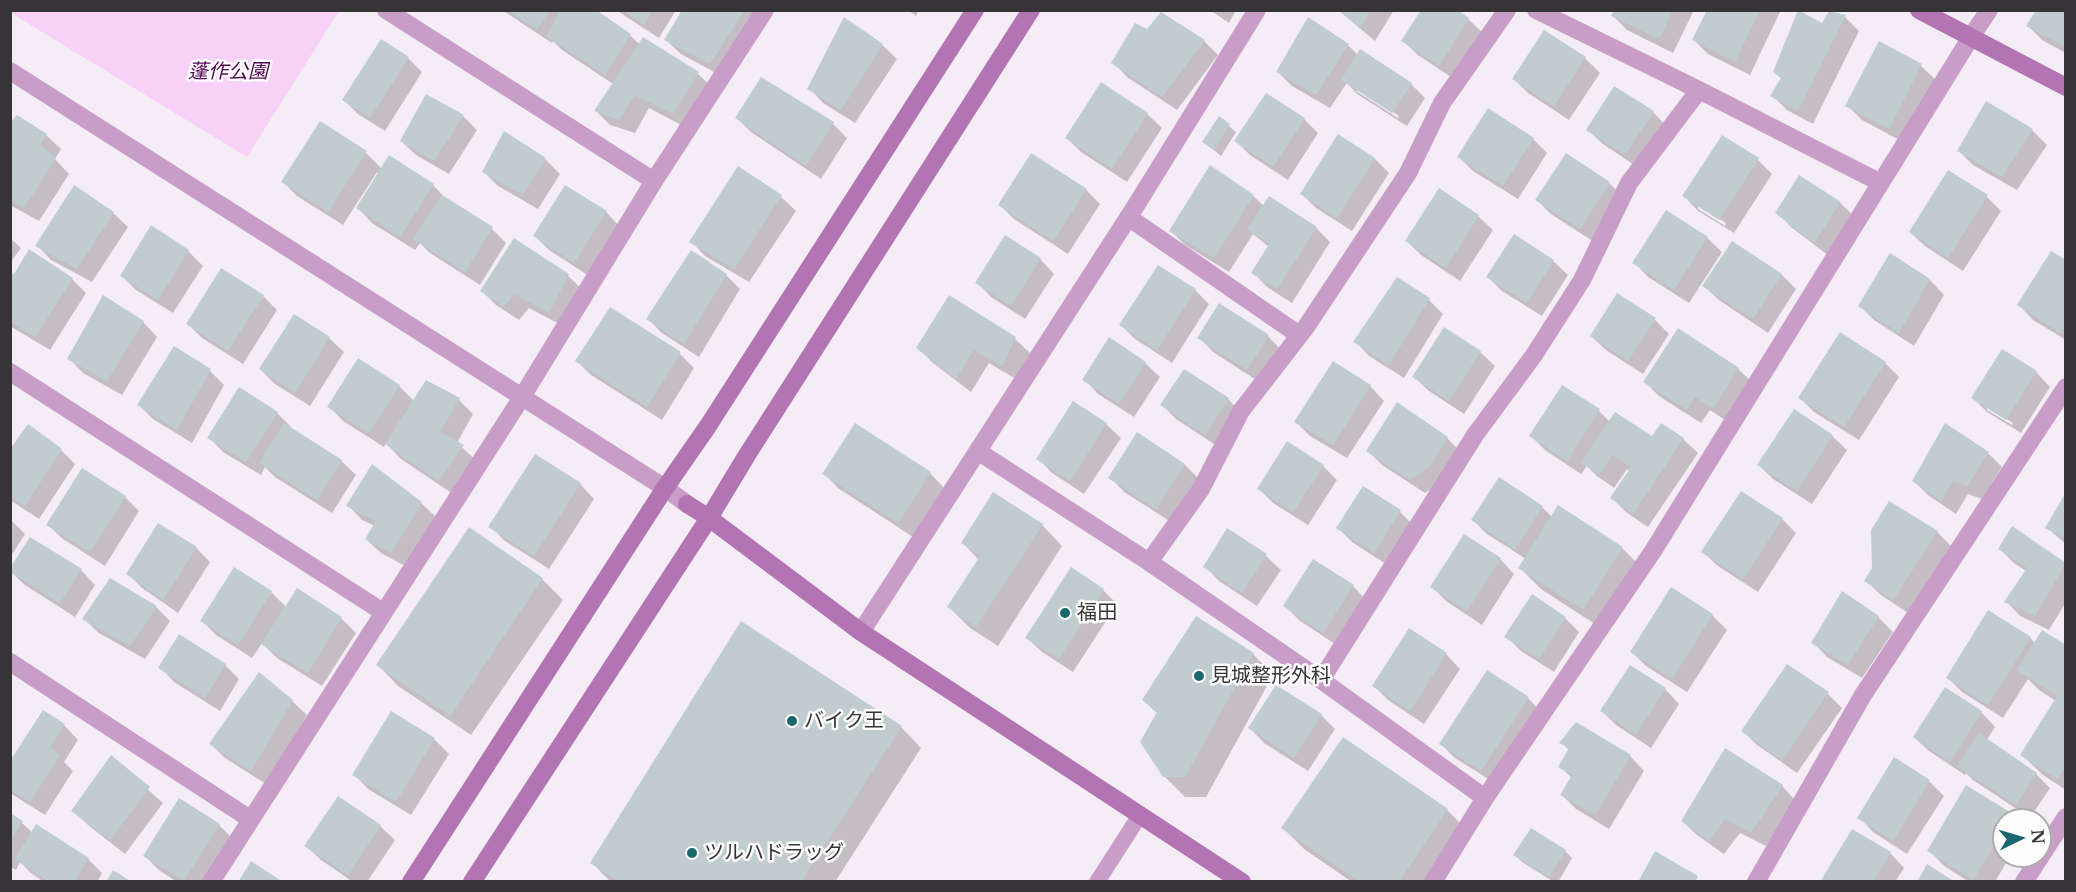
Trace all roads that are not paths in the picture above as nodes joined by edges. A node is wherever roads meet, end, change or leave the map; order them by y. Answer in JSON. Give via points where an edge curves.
{"nodes":[{"id":1,"x":386,"y":10,"type":"edge"},
{"id":2,"x":765,"y":10,"type":"edge"},
{"id":3,"x":975,"y":10,"type":"edge"},
{"id":4,"x":1031,"y":10,"type":"edge"},
{"id":5,"x":1257,"y":10,"type":"edge"},
{"id":6,"x":1507,"y":10,"type":"edge"},
{"id":7,"x":1536,"y":10,"type":"edge"},
{"id":8,"x":1919,"y":10,"type":"edge"},
{"id":9,"x":1989,"y":10,"type":"edge"},
{"id":10,"x":1971,"y":37,"type":"junction"},
{"id":11,"x":10,"y":71,"type":"edge"},
{"id":12,"x":2066,"y":87,"type":"edge"},
{"id":13,"x":1699,"y":90,"type":"junction"},
{"id":14,"x":654,"y":181,"type":"junction"},
{"id":15,"x":1881,"y":183,"type":"junction"},
{"id":16,"x":1128,"y":217,"type":"junction"},
{"id":17,"x":1299,"y":335,"type":"junction"},
{"id":18,"x":10,"y":372,"type":"edge"},
{"id":19,"x":2066,"y":387,"type":"edge"},
{"id":20,"x":522,"y":397,"type":"junction"},
{"id":21,"x":979,"y":452,"type":"junction"},
{"id":22,"x":664,"y":488,"type":"junction"},
{"id":23,"x":709,"y":518,"type":"junction"},
{"id":24,"x":1149,"y":562,"type":"junction"},
{"id":25,"x":383,"y":612,"type":"junction"},
{"id":26,"x":861,"y":632,"type":"junction"},
{"id":27,"x":10,"y":662,"type":"edge"},
{"id":28,"x":1321,"y":680,"type":"junction"},
{"id":29,"x":1485,"y":798,"type":"junction"},
{"id":30,"x":1140,"y":815,"type":"junction"},
{"id":31,"x":2066,"y":817,"type":"edge"},
{"id":32,"x":250,"y":819,"type":"junction"},
{"id":33,"x":212,"y":882,"type":"edge"},
{"id":34,"x":411,"y":882,"type":"edge"},
{"id":35,"x":472,"y":882,"type":"edge"},
{"id":36,"x":1097,"y":882,"type":"edge"},
{"id":37,"x":1242,"y":882,"type":"edge"},
{"id":38,"x":1433,"y":882,"type":"edge"},
{"id":39,"x":1756,"y":882,"type":"edge"},
{"id":40,"x":2024,"y":882,"type":"edge"}],
"edges":[{"from":1,"to":14,"type":"street"},
{"from":2,"to":14,"type":"street"},
{"from":3,"to":22,"type":"street","via":[[708,426]]},
{"from":4,"to":23,"type":"street"},
{"from":5,"to":16,"type":"street"},
{"from":6,"to":17,"type":"street","via":[[1442,103],[1408,172]]},
{"from":7,"to":13,"type":"street"},
{"from":8,"to":10,"type":"street"},
{"from":9,"to":10,"type":"street"},
{"from":10,"to":12,"type":"street"},
{"from":10,"to":15,"type":"street"},
{"from":11,"to":20,"type":"street"},
{"from":13,"to":15,"type":"street"},
{"from":13,"to":28,"type":"street","via":[[1629,183],[1582,280],[1534,355],[1475,435]]},
{"from":14,"to":20,"type":"street"},
{"from":15,"to":29,"type":"street","via":[[1653,551]]},
{"from":16,"to":17,"type":"street"},
{"from":16,"to":21,"type":"street"},
{"from":17,"to":24,"type":"street","via":[[1241,411],[1201,489]]},
{"from":18,"to":25,"type":"street"},
{"from":19,"to":39,"type":"street","via":[[1863,695]]},
{"from":20,"to":22,"type":"street"},
{"from":20,"to":25,"type":"street"},
{"from":21,"to":24,"type":"street"},
{"from":21,"to":26,"type":"street"},
{"from":22,"to":23,"type":"street"},
{"from":22,"to":34,"type":"street"},
{"from":23,"to":26,"type":"street"},
{"from":23,"to":35,"type":"street"},
{"from":24,"to":28,"type":"street"},
{"from":25,"to":32,"type":"street"},
{"from":26,"to":30,"type":"street"},
{"from":27,"to":32,"type":"street"},
{"from":28,"to":29,"type":"street"},
{"from":29,"to":38,"type":"street"},
{"from":30,"to":36,"type":"lane"},
{"from":30,"to":37,"type":"street"},
{"from":31,"to":40,"type":"street"},
{"from":32,"to":33,"type":"street"}]}
